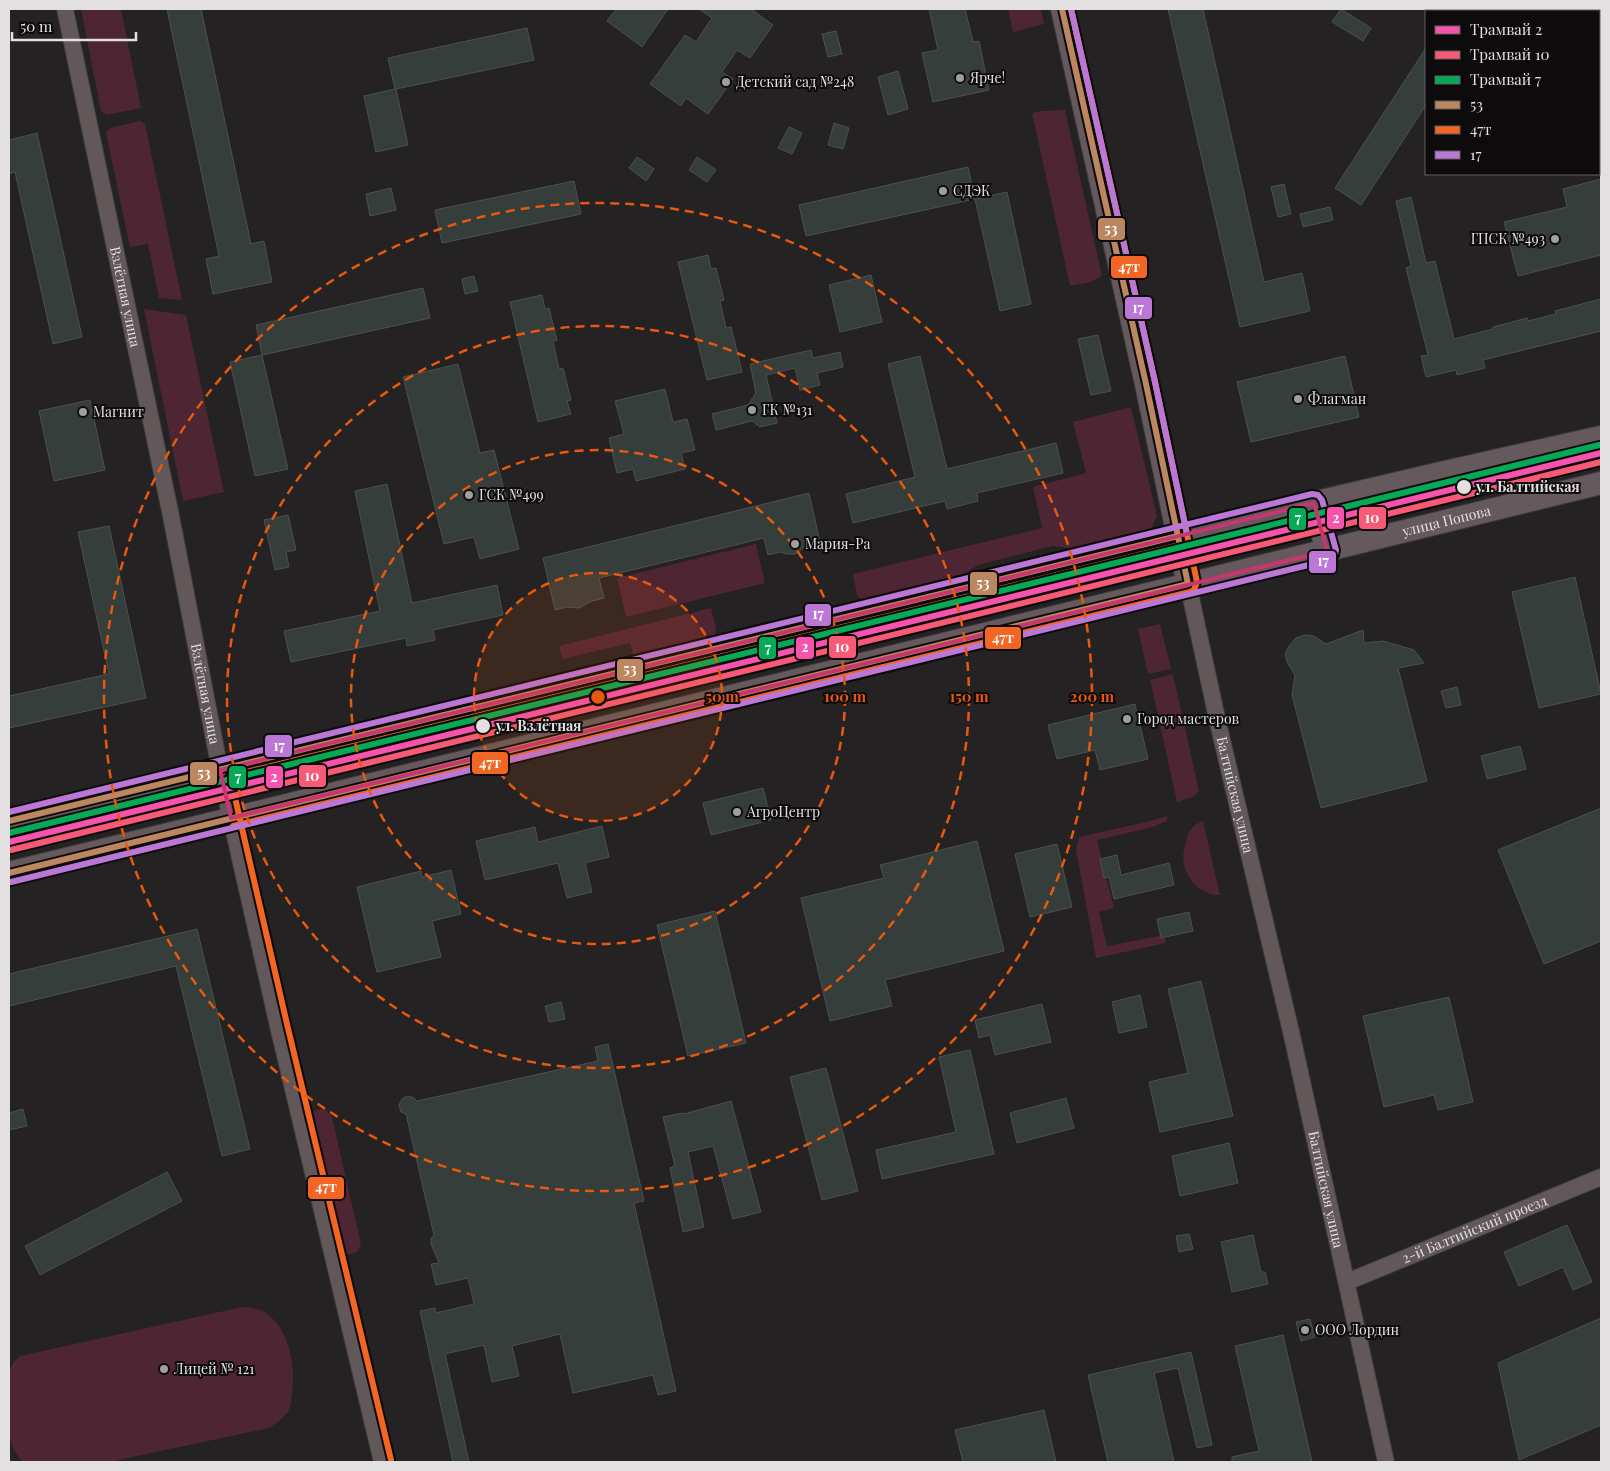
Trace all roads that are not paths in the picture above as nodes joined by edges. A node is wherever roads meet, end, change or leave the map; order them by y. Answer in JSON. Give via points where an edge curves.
{"nodes":[{"id":1,"x":65,"y":9,"type":"edge"},
{"id":2,"x":1062,"y":9,"type":"edge"},
{"id":3,"x":1601,"y":437,"type":"edge"},
{"id":4,"x":1601,"y":483,"type":"edge"},
{"id":5,"x":1314,"y":503,"type":"junction"},
{"id":6,"x":1178,"y":536,"type":"junction"},
{"id":7,"x":1327,"y":551,"type":"junction"},
{"id":8,"x":1188,"y":584,"type":"junction"},
{"id":9,"x":220,"y":770,"type":"junction"},
{"id":10,"x":231,"y":818,"type":"junction"},
{"id":11,"x":9,"y":821,"type":"edge"},
{"id":12,"x":9,"y":872,"type":"edge"},
{"id":13,"x":1601,"y":1177,"type":"edge"},
{"id":14,"x":1347,"y":1282,"type":"junction"},
{"id":15,"x":382,"y":1462,"type":"edge"},
{"id":16,"x":1386,"y":1462,"type":"edge"}],
"edges":[{"from":1,"to":9,"type":"street","name":"Взлётная улица"},
{"from":2,"to":6,"type":"main road","name":"Балтийская улица"},
{"from":3,"to":5,"type":"main road"},
{"from":4,"to":7,"type":"main road","name":"улица Попова"},
{"from":5,"to":6,"type":"main road"},
{"from":5,"to":7,"type":"main road"},
{"from":6,"to":8,"type":"main road","name":"Балтийская улица"},
{"from":6,"to":9,"type":"main road"},
{"from":7,"to":8,"type":"main road","name":"улица Попова"},
{"from":8,"to":10,"type":"main road","name":"улица Попова"},
{"from":8,"to":14,"type":"street","name":"Балтийская улица"},
{"from":9,"to":10,"type":"street","name":"Взлётная улица"},
{"from":9,"to":11,"type":"main road"},
{"from":10,"to":12,"type":"main road","name":"улица Попова"},
{"from":10,"to":15,"type":"street","name":"Взлётная улица"},
{"from":13,"to":14,"type":"street","name":"2-й Балтийский проезд"},
{"from":14,"to":16,"type":"street","name":"Балтийская улица"}]}
